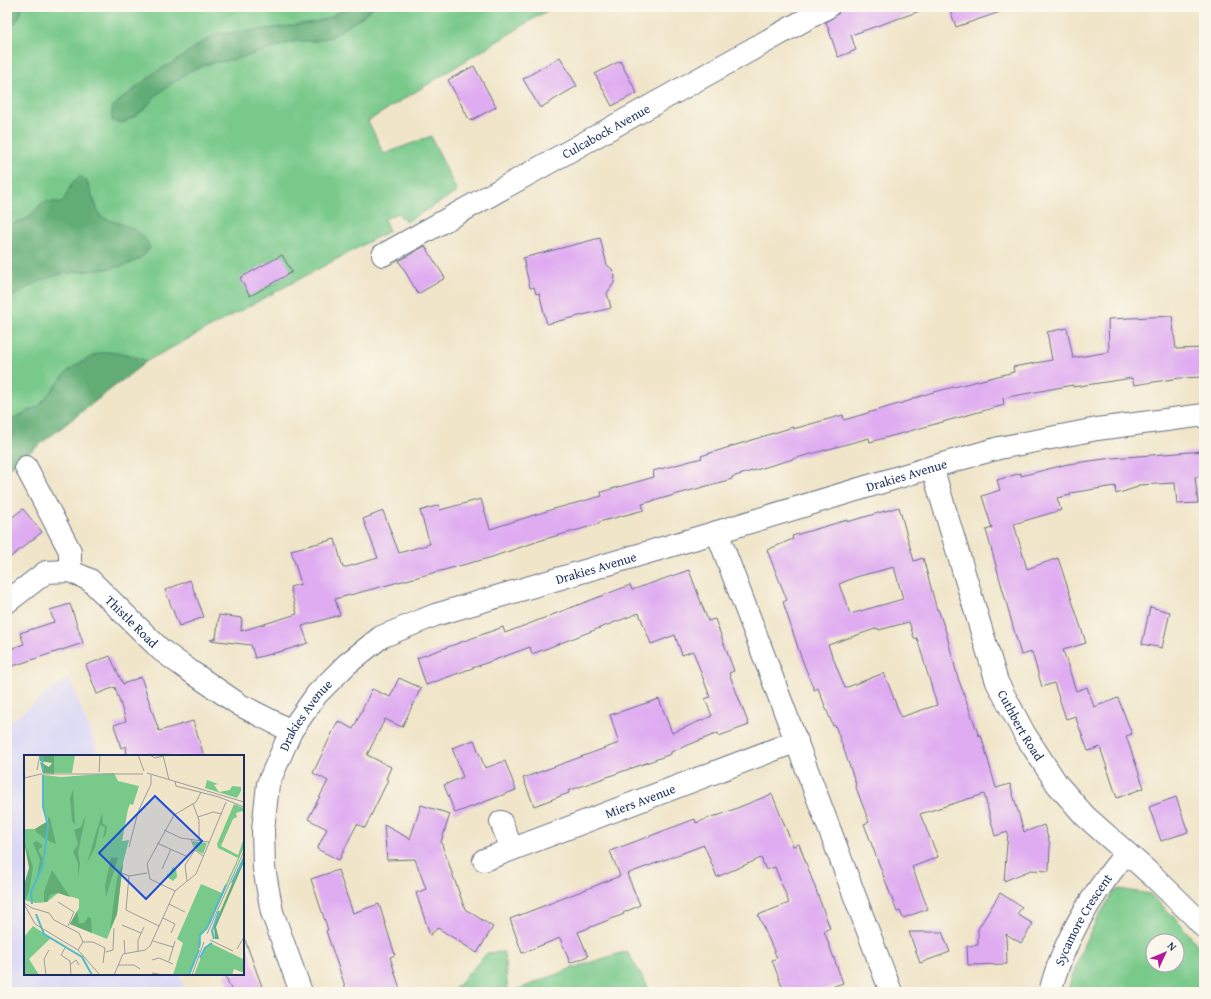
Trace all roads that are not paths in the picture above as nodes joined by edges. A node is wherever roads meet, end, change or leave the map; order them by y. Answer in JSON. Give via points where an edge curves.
{"nodes":[{"id":1,"x":828,"y":7,"type":"edge"},
{"id":2,"x":383,"y":255,"type":"dead end"},
{"id":3,"x":1204,"y":416,"type":"edge"},
{"id":4,"x":26,"y":467,"type":"dead end"},
{"id":5,"x":932,"y":467,"type":"junction"},
{"id":6,"x":716,"y":532,"type":"junction"},
{"id":7,"x":70,"y":571,"type":"junction"},
{"id":8,"x":7,"y":602,"type":"edge"},
{"id":9,"x":292,"y":731,"type":"junction"},
{"id":10,"x":797,"y":741,"type":"junction"},
{"id":11,"x":501,"y":822,"type":"dead end"},
{"id":12,"x":512,"y":849,"type":"junction"},
{"id":13,"x":1126,"y":853,"type":"junction"},
{"id":14,"x":484,"y":860,"type":"dead end"},
{"id":15,"x":1204,"y":927,"type":"edge"},
{"id":16,"x":301,"y":992,"type":"edge"},
{"id":17,"x":891,"y":992,"type":"edge"},
{"id":18,"x":1050,"y":992,"type":"edge"}],
"edges":[{"from":1,"to":2,"type":"street","name":"Culcabock Avenue"},
{"from":3,"to":5,"type":"street","name":"Drakies Avenue","via":[[1097,429],[999,448]]},
{"from":4,"to":7,"type":"street","via":[[70,551]]},
{"from":5,"to":6,"type":"street","name":"Drakies Avenue"},
{"from":5,"to":13,"type":"street","name":"Cuthbert Road","via":[[997,682],[1024,733],[1057,784],[1086,816]]},
{"from":6,"to":9,"type":"street","name":"Drakies Avenue","via":[[435,614],[382,637],[347,664],[317,694]]},
{"from":6,"to":10,"type":"street"},
{"from":7,"to":8,"type":"street","via":[[46,572]]},
{"from":7,"to":9,"type":"street","name":"Thistle Road","via":[[90,580],[161,650],[190,671],[240,704]]},
{"from":9,"to":16,"type":"street","name":"Drakies Avenue","via":[[268,784],[263,830],[264,868],[272,912]]},
{"from":10,"to":12,"type":"street","name":"Miers Avenue"},
{"from":10,"to":17,"type":"street"},
{"from":11,"to":12,"type":"street"},
{"from":12,"to":14,"type":"street","name":"Miers Avenue"},
{"from":13,"to":15,"type":"street","name":"Cuthbert Road"},
{"from":13,"to":18,"type":"street","name":"Sycamore Crescent","via":[[1085,909],[1065,948]]}]}
